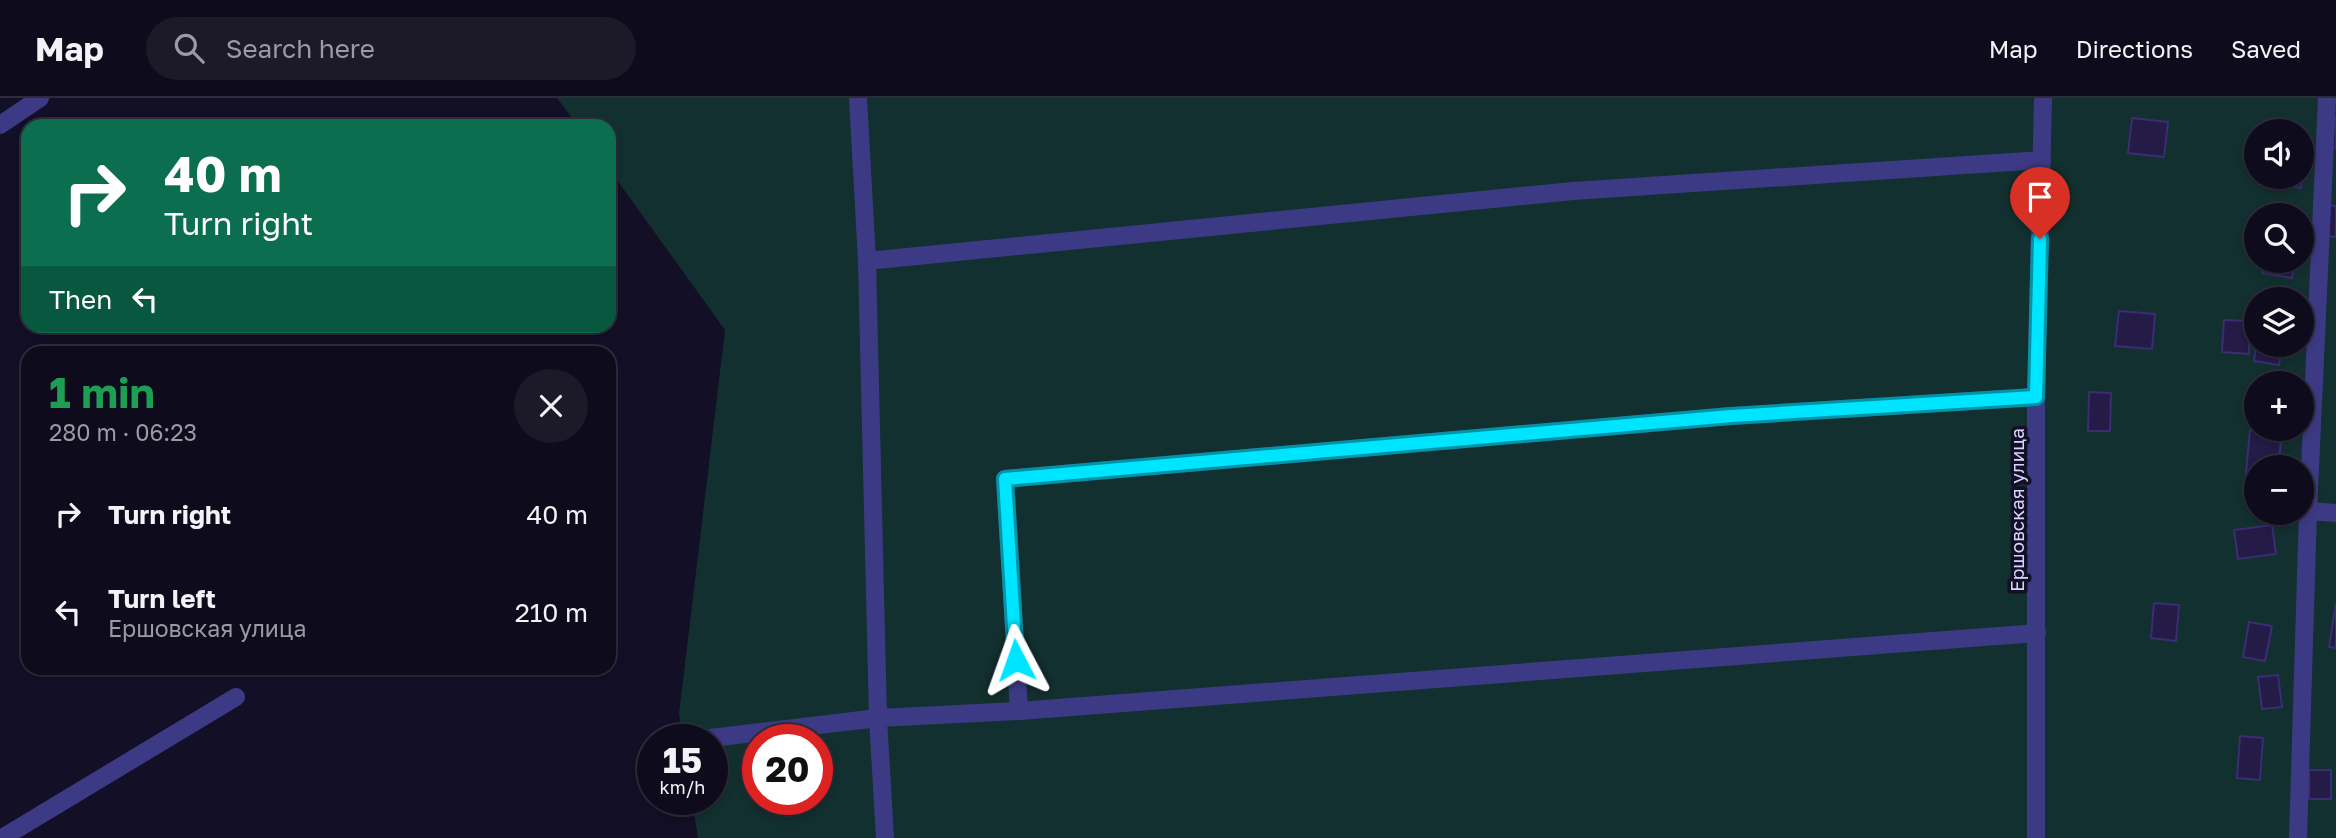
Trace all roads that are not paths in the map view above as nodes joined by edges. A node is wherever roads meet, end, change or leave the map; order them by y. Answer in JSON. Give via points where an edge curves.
{"nodes":[{"id":1,"x":40,"y":98,"type":"edge"},
{"id":2,"x":858,"y":98,"type":"edge"},
{"id":3,"x":2043,"y":98,"type":"edge"},
{"id":4,"x":2327,"y":98,"type":"edge"},
{"id":5,"x":0,"y":125,"type":"edge"},
{"id":6,"x":2042,"y":160,"type":"junction"},
{"id":7,"x":2329,"y":191,"type":"edge"},
{"id":8,"x":867,"y":261,"type":"junction"},
{"id":9,"x":2036,"y":397,"type":"junction"},
{"id":10,"x":2312,"y":455,"type":"edge"},
{"id":11,"x":2314,"y":511,"type":"edge"},
{"id":12,"x":2336,"y":513,"type":"edge"},
{"id":13,"x":2308,"y":525,"type":"edge"},
{"id":14,"x":2037,"y":633,"type":"junction"},
{"id":15,"x":236,"y":698,"type":"dead end"},
{"id":16,"x":1019,"y":711,"type":"junction"},
{"id":17,"x":877,"y":718,"type":"junction"},
{"id":18,"x":728,"y":736,"type":"edge"},
{"id":19,"x":2,"y":838,"type":"edge"},
{"id":20,"x":885,"y":838,"type":"edge"},
{"id":21,"x":2036,"y":838,"type":"edge"},
{"id":22,"x":2298,"y":838,"type":"edge"}],
"edges":[{"from":1,"to":5,"type":"street"},
{"from":2,"to":8,"type":"street"},
{"from":3,"to":6,"type":"street","name":"Ершовская улица"},
{"from":4,"to":7,"type":"street"},
{"from":6,"to":8,"type":"street","via":[[1573,191]]},
{"from":6,"to":9,"type":"street","name":"Ершовская улица"},
{"from":7,"to":10,"type":"street"},
{"from":8,"to":17,"type":"street"},
{"from":9,"to":14,"type":"street","name":"Ершовская улица"},
{"from":9,"to":16,"type":"street","via":[[1731,416],[1005,479]]},
{"from":11,"to":12,"type":"street"},
{"from":13,"to":22,"type":"street"},
{"from":14,"to":16,"type":"street"},
{"from":14,"to":21,"type":"street","name":"Ершовская улица"},
{"from":15,"to":19,"type":"street"},
{"from":16,"to":17,"type":"street"},
{"from":17,"to":18,"type":"street"},
{"from":17,"to":20,"type":"street"}]}
